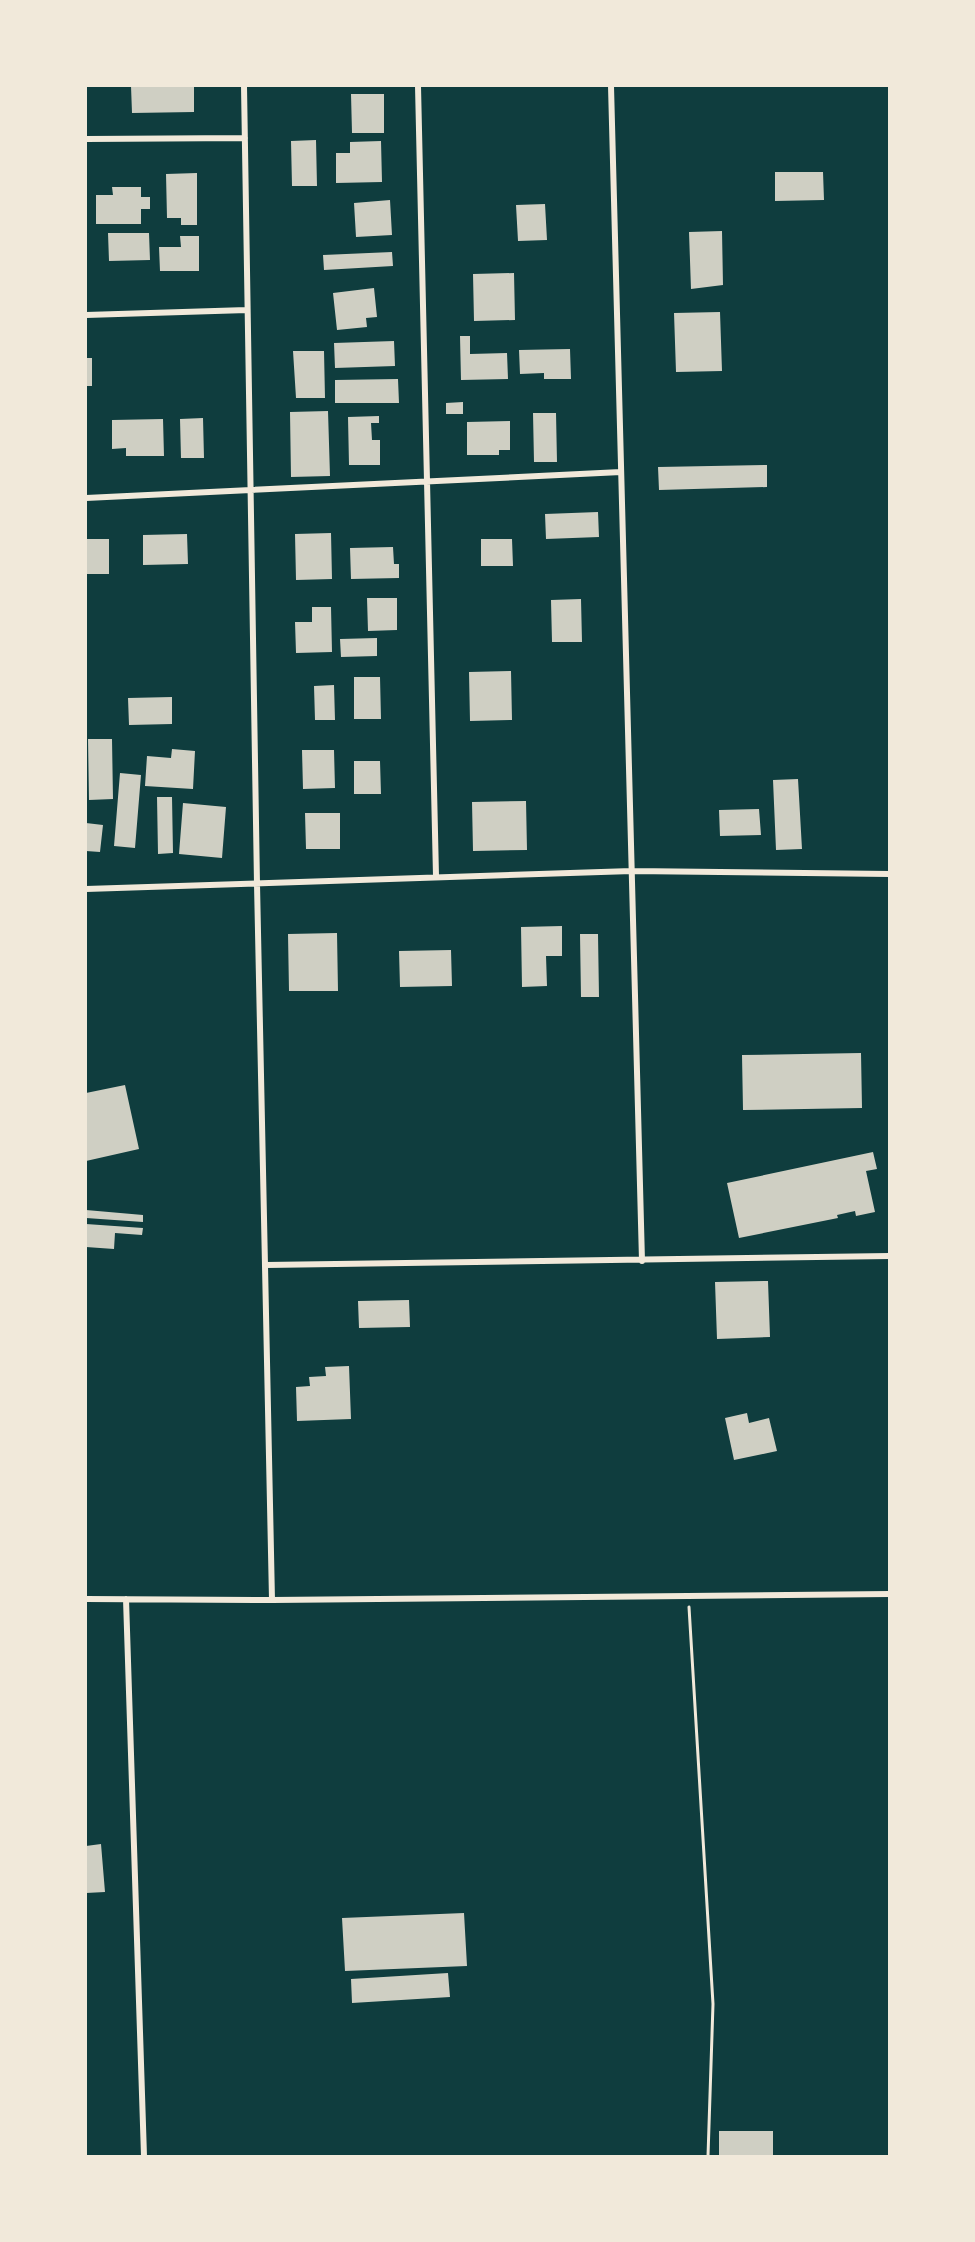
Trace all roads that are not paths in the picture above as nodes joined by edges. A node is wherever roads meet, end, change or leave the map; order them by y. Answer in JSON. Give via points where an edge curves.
{"nodes":[{"id":1,"x":244,"y":86,"type":"edge"},
{"id":2,"x":418,"y":86,"type":"edge"},
{"id":3,"x":611,"y":86,"type":"edge"},
{"id":4,"x":245,"y":138,"type":"junction"},
{"id":5,"x":86,"y":139,"type":"edge"},
{"id":6,"x":247,"y":310,"type":"junction"},
{"id":7,"x":86,"y":315,"type":"edge"},
{"id":8,"x":621,"y":472,"type":"junction"},
{"id":9,"x":428,"y":480,"type":"junction"},
{"id":10,"x":252,"y":491,"type":"junction"},
{"id":11,"x":86,"y":498,"type":"edge"},
{"id":12,"x":632,"y":871,"type":"junction"},
{"id":13,"x":890,"y":874,"type":"edge"},
{"id":14,"x":436,"y":876,"type":"junction"},
{"id":15,"x":257,"y":884,"type":"junction"},
{"id":16,"x":86,"y":889,"type":"edge"},
{"id":17,"x":890,"y":1256,"type":"edge"},
{"id":18,"x":642,"y":1261,"type":"junction"},
{"id":19,"x":266,"y":1265,"type":"junction"},
{"id":20,"x":890,"y":1594,"type":"edge"},
{"id":21,"x":86,"y":1599,"type":"edge"},
{"id":22,"x":126,"y":1599,"type":"junction"},
{"id":23,"x":272,"y":1600,"type":"junction"},
{"id":24,"x":144,"y":2157,"type":"edge"}],
"edges":[{"from":1,"to":4,"type":"street"},
{"from":2,"to":9,"type":"street"},
{"from":3,"to":8,"type":"street"},
{"from":4,"to":5,"type":"street"},
{"from":4,"to":6,"type":"street"},
{"from":6,"to":7,"type":"street"},
{"from":6,"to":10,"type":"street"},
{"from":8,"to":9,"type":"street"},
{"from":8,"to":12,"type":"street"},
{"from":9,"to":10,"type":"street"},
{"from":9,"to":14,"type":"street"},
{"from":10,"to":11,"type":"street"},
{"from":10,"to":15,"type":"street"},
{"from":12,"to":13,"type":"street"},
{"from":12,"to":14,"type":"street"},
{"from":12,"to":18,"type":"street"},
{"from":14,"to":15,"type":"street"},
{"from":15,"to":16,"type":"street"},
{"from":15,"to":19,"type":"street"},
{"from":17,"to":18,"type":"street"},
{"from":18,"to":19,"type":"street"},
{"from":19,"to":23,"type":"street"},
{"from":20,"to":23,"type":"street"},
{"from":21,"to":22,"type":"street"},
{"from":22,"to":23,"type":"street"},
{"from":22,"to":24,"type":"street"}]}
